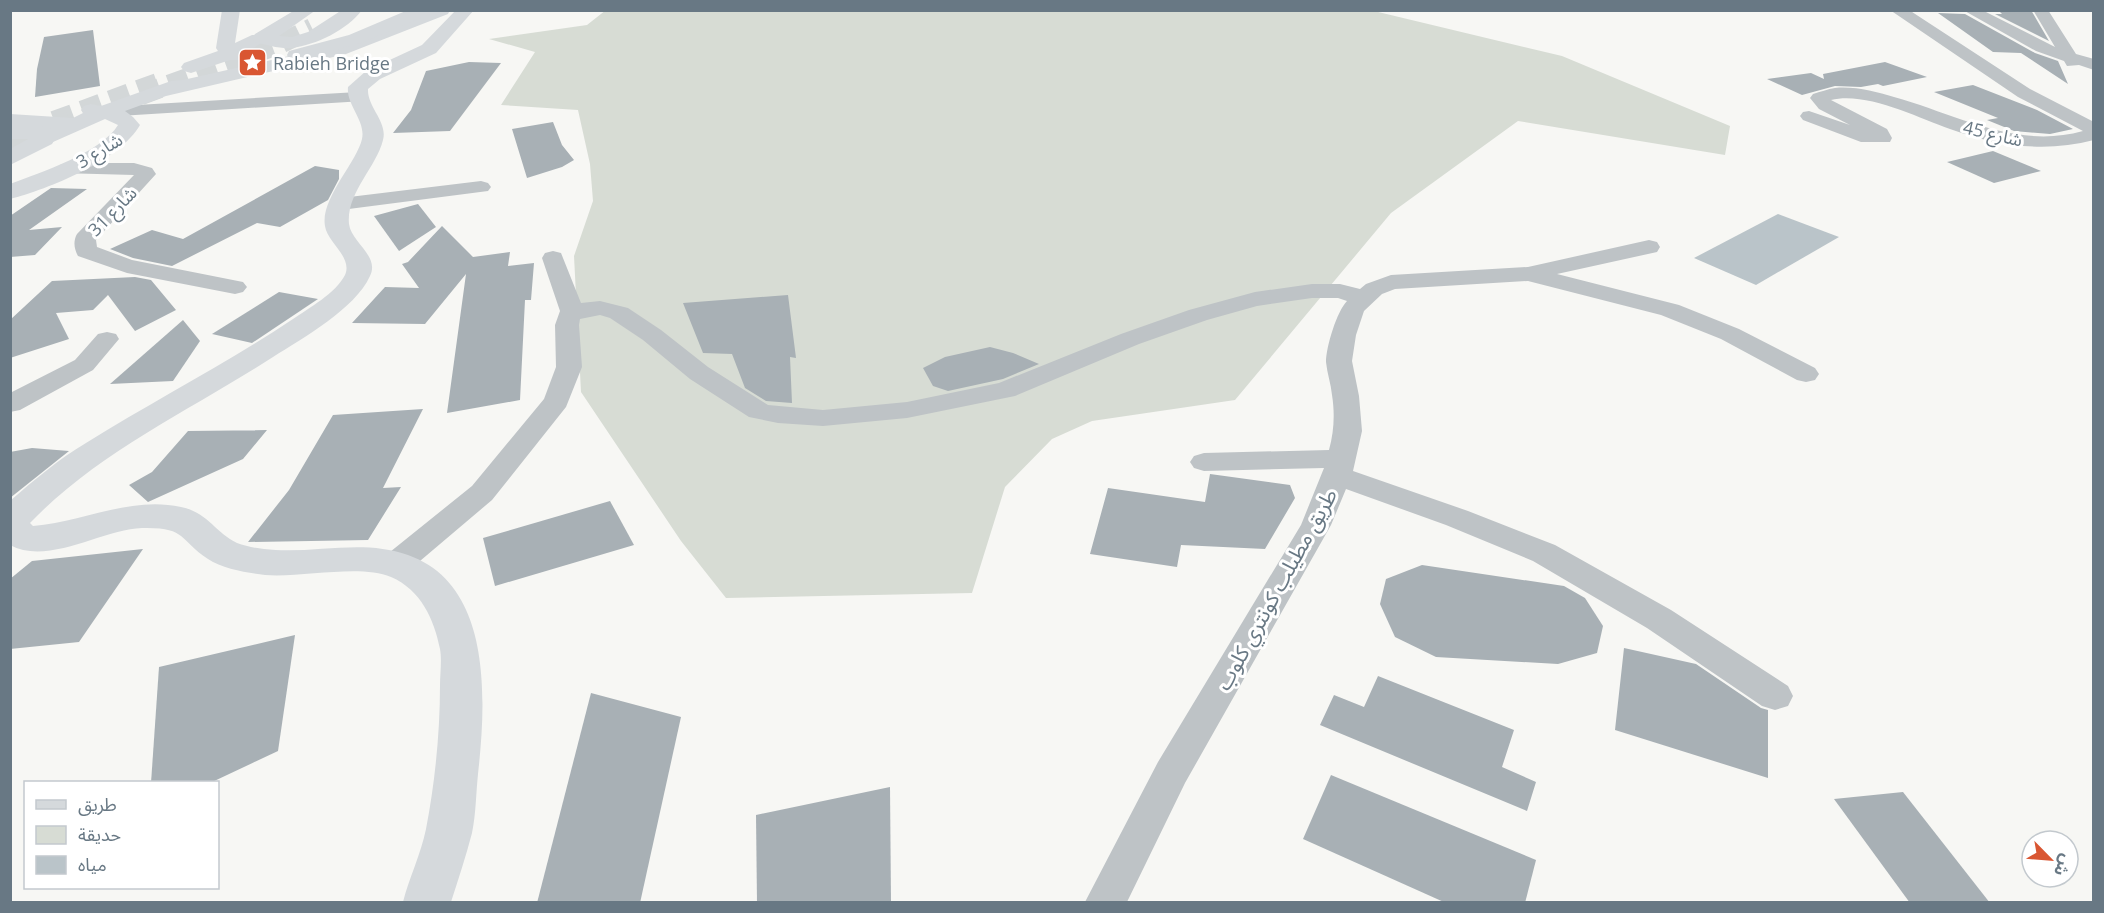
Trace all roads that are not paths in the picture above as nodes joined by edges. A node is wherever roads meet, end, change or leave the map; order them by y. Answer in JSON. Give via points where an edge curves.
{"nodes":[{"id":1,"x":231,"y":10,"type":"edge"},
{"id":2,"x":354,"y":10,"type":"edge"},
{"id":3,"x":424,"y":10,"type":"edge"},
{"id":4,"x":465,"y":10,"type":"edge"},
{"id":5,"x":1897,"y":10,"type":"edge"},
{"id":6,"x":1970,"y":10,"type":"edge"},
{"id":7,"x":2040,"y":10,"type":"edge"},
{"id":8,"x":406,"y":18,"type":"edge"},
{"id":9,"x":447,"y":18,"type":"edge"},
{"id":10,"x":316,"y":22,"type":"edge"},
{"id":11,"x":368,"y":28,"type":"junction"},
{"id":12,"x":229,"y":44,"type":"junction"},
{"id":13,"x":268,"y":50,"type":"junction"},
{"id":14,"x":296,"y":56,"type":"tunnel mouth"},
{"id":15,"x":2068,"y":58,"type":"junction"},
{"id":16,"x":2094,"y":65,"type":"edge"},
{"id":17,"x":2094,"y":78,"type":"edge"},
{"id":18,"x":358,"y":99,"type":"junction"},
{"id":19,"x":103,"y":112,"type":"junction"},
{"id":20,"x":76,"y":116,"type":"junction"},
{"id":21,"x":1809,"y":116,"type":"dead end"},
{"id":22,"x":10,"y":120,"type":"edge"},
{"id":23,"x":40,"y":130,"type":"junction"},
{"id":24,"x":10,"y":132,"type":"edge"},
{"id":25,"x":10,"y":158,"type":"edge"},
{"id":26,"x":67,"y":169,"type":"junction"},
{"id":27,"x":481,"y":187,"type":"dead end"},
{"id":28,"x":10,"y":192,"type":"edge"},
{"id":29,"x":341,"y":204,"type":"junction"},
{"id":30,"x":1649,"y":247,"type":"dead end"},
{"id":31,"x":553,"y":258,"type":"dead end"},
{"id":32,"x":1528,"y":274,"type":"junction"},
{"id":33,"x":235,"y":287,"type":"dead end"},
{"id":34,"x":1363,"y":298,"type":"junction"},
{"id":35,"x":573,"y":313,"type":"junction"},
{"id":36,"x":107,"y":339,"type":"dead end"},
{"id":37,"x":1806,"y":374,"type":"dead end"},
{"id":38,"x":10,"y":405,"type":"edge"},
{"id":39,"x":1204,"y":462,"type":"dead end"},
{"id":40,"x":1340,"y":467,"type":"junction"},
{"id":41,"x":396,"y":564,"type":"junction"},
{"id":42,"x":1775,"y":696,"type":"dead end"},
{"id":43,"x":427,"y":903,"type":"edge"},
{"id":44,"x":1106,"y":903,"type":"edge"}],
"edges":[{"from":1,"to":12,"type":"main road"},
{"from":2,"to":10,"type":"main road"},
{"from":3,"to":14,"type":"main road","via":[[355,39]]},
{"from":4,"to":9,"type":"main road"},
{"from":5,"to":21,"type":"street","name":"شارع 45","via":[[2024,93],[2091,128],[2094,134],[2046,142],[2007,138],[1848,94],[1819,98],[1883,138],[1868,138]]},
{"from":6,"to":15,"type":"street","via":[[2028,42]]},
{"from":7,"to":15,"type":"street"},
{"from":8,"to":9,"type":"main road"},
{"from":8,"to":11,"type":"main road"},
{"from":8,"to":13,"type":"main road","via":[[339,50]]},
{"from":9,"to":18,"type":"main road","via":[[429,49],[362,82]]},
{"from":10,"to":11,"type":"main road","via":[[344,31]]},
{"from":10,"to":13,"type":"main road"},
{"from":10,"to":13,"type":"main road"},
{"from":11,"to":13,"type":"main road","via":[[320,46]]},
{"from":12,"to":13,"type":"main road"},
{"from":12,"to":20,"type":"main road"},
{"from":13,"to":19,"type":"main road"},
{"from":15,"to":16,"type":"street"},
{"from":15,"to":17,"type":"street"},
{"from":18,"to":19,"type":"street"},
{"from":18,"to":29,"type":"main road","via":[[373,128],[373,139]]},
{"from":19,"to":20,"type":"main road","name":"شارع 3"},
{"from":19,"to":26,"type":"main road","name":"شارع 3","via":[[126,119],[128,133]]},
{"from":20,"to":23,"type":"main road"},
{"from":22,"to":23,"type":"main road"},
{"from":23,"to":24,"type":"main road","via":[[46,135]]},
{"from":23,"to":25,"type":"main road"},
{"from":26,"to":28,"type":"main road","name":"شارع 3"},
{"from":26,"to":33,"type":"street","name":"شارع 31","via":[[134,169],[146,174],[85,239],[86,251],[127,266]]},
{"from":27,"to":29,"type":"street"},
{"from":29,"to":41,"type":"main road","via":[[337,226],[358,262],[359,273],[350,289],[325,310],[97,451],[29,502],[12,520],[12,530],[28,539],[70,534],[141,516],[178,518],[194,526],[222,551],[239,557],[266,562],[326,559]]},
{"from":30,"to":32,"type":"street","name":"طريق مطيلب كونتري كلوب"},
{"from":31,"to":35,"type":"street"},
{"from":32,"to":34,"type":"street","name":"طريق مطيلب كونتري كلوب","via":[[1391,282]]},
{"from":32,"to":37,"type":"street","via":[[1670,310],[1730,334]]},
{"from":34,"to":35,"type":"street","via":[[1340,291],[1312,291],[1255,299],[1130,339],[1006,390],[960,402],[823,418],[759,411],[699,373],[619,313],[594,308]]},
{"from":34,"to":40,"type":"street","name":"طريق مطيلب كونتري كلوب","via":[[1353,308],[1340,361],[1348,431]]},
{"from":35,"to":41,"type":"street","via":[[567,325],[569,367],[557,401],[482,493]]},
{"from":36,"to":38,"type":"street","via":[[84,365]]},
{"from":39,"to":40,"type":"street"},
{"from":40,"to":42,"type":"street","via":[[1544,553],[1659,619]]},
{"from":40,"to":44,"type":"street","name":"طريق مطيلب كونتري كلوب","via":[[1316,525],[1171,773]]},
{"from":41,"to":43,"type":"main road","via":[[421,576],[443,601],[460,650],[461,734],[450,820]]}]}
